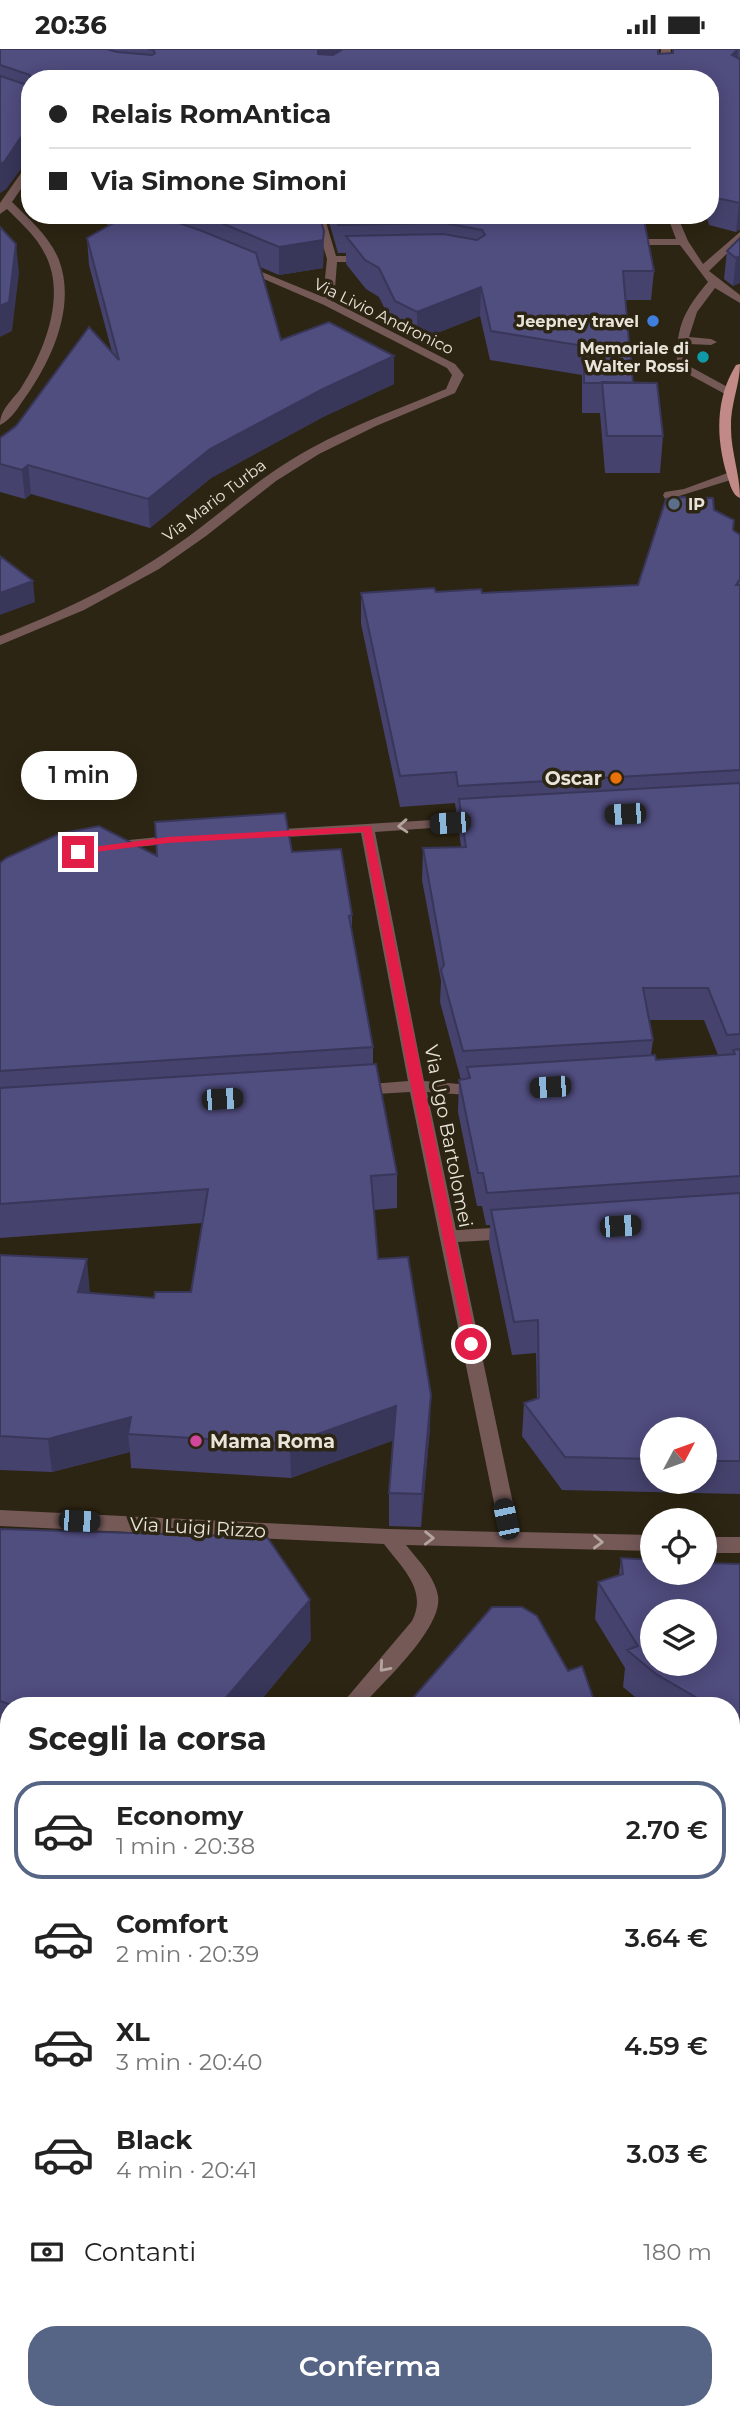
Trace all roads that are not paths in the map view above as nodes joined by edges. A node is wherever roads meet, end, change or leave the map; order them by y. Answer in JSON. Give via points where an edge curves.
{"nodes":[{"id":1,"x":666,"y":49,"type":"edge"},
{"id":2,"x":664,"y":70,"type":"edge"},
{"id":3,"x":21,"y":180,"type":"edge"},
{"id":4,"x":2,"y":205,"type":"edge"},
{"id":5,"x":21,"y":206,"type":"edge"},
{"id":6,"x":21,"y":223,"type":"edge"},
{"id":7,"x":22,"y":224,"type":"edge"},
{"id":8,"x":115,"y":224,"type":"edge"},
{"id":9,"x":322,"y":224,"type":"edge"},
{"id":10,"x":675,"y":224,"type":"edge"},
{"id":11,"x":152,"y":233,"type":"edge"},
{"id":12,"x":740,"y":235,"type":"edge"},
{"id":13,"x":682,"y":242,"type":"junction"},
{"id":14,"x":609,"y":243,"type":"edge"},
{"id":15,"x":373,"y":259,"type":"edge"},
{"id":16,"x":332,"y":260,"type":"junction"},
{"id":17,"x":231,"y":263,"type":"edge"},
{"id":18,"x":703,"y":271,"type":"junction"},
{"id":19,"x":714,"y":282,"type":"junction"},
{"id":20,"x":740,"y":300,"type":"edge"},
{"id":21,"x":328,"y":303,"type":"junction"},
{"id":22,"x":682,"y":340,"type":"junction"},
{"id":23,"x":712,"y":342,"type":"dead end"},
{"id":24,"x":740,"y":367,"type":"edge"},
{"id":25,"x":452,"y":391,"type":"joint"},
{"id":26,"x":729,"y":392,"type":"junction"},
{"id":27,"x":0,"y":421,"type":"edge"},
{"id":28,"x":733,"y":475,"type":"junction"},
{"id":29,"x":740,"y":494,"type":"edge"},
{"id":30,"x":693,"y":521,"type":"edge"},
{"id":31,"x":0,"y":642,"type":"edge"},
{"id":32,"x":505,"y":820,"type":"edge"},
{"id":33,"x":367,"y":828,"type":"junction"},
{"id":34,"x":252,"y":835,"type":"edge"},
{"id":35,"x":192,"y":838,"type":"edge"},
{"id":36,"x":94,"y":848,"type":"edge"},
{"id":37,"x":417,"y":1086,"type":"junction"},
{"id":38,"x":496,"y":1090,"type":"edge"},
{"id":39,"x":347,"y":1091,"type":"edge"},
{"id":40,"x":527,"y":1232,"type":"edge"},
{"id":41,"x":448,"y":1237,"type":"junction"},
{"id":42,"x":0,"y":1518,"type":"edge"},
{"id":43,"x":389,"y":1537,"type":"junction"},
{"id":44,"x":511,"y":1539,"type":"junction"},
{"id":45,"x":640,"y":1543,"type":"edge"},
{"id":46,"x":717,"y":1545,"type":"edge"},
{"id":47,"x":740,"y":1545,"type":"edge"},
{"id":48,"x":358,"y":1697,"type":"edge"}],
"edges":[{"from":1,"to":2,"type":"street"},
{"from":3,"to":4,"type":"street"},
{"from":4,"to":5,"type":"street"},
{"from":4,"to":6,"type":"street"},
{"from":7,"to":27,"type":"street","via":[[54,260],[59,287],[51,334],[36,373]]},
{"from":8,"to":11,"type":"street"},
{"from":9,"to":16,"type":"street"},
{"from":10,"to":13,"type":"street"},
{"from":12,"to":18,"type":"street"},
{"from":13,"to":14,"type":"street"},
{"from":13,"to":18,"type":"street"},
{"from":15,"to":16,"type":"street"},
{"from":16,"to":21,"type":"street"},
{"from":17,"to":21,"type":"street","name":"Via Livio Andronico"},
{"from":18,"to":19,"type":"street"},
{"from":19,"to":20,"type":"street"},
{"from":19,"to":22,"type":"street","via":[[689,313]]},
{"from":21,"to":25,"type":"street","name":"Via Livio Andronico","via":[[451,366],[458,378]]},
{"from":22,"to":23,"type":"street"},
{"from":22,"to":26,"type":"street","via":[[682,368]]},
{"from":24,"to":26,"type":"main road"},
{"from":25,"to":31,"type":"street","name":"Via Mario Turba","via":[[323,446],[265,482],[136,578],[87,605]]},
{"from":26,"to":28,"type":"main road","via":[[724,442]]},
{"from":28,"to":29,"type":"main road"},
{"from":28,"to":30,"type":"street","via":[[669,495],[681,521]]},
{"from":32,"to":33,"type":"street","one_way":true},
{"from":33,"to":34,"type":"street"},
{"from":33,"to":37,"type":"street","name":"Via Ugo Bartolomei"},
{"from":35,"to":36,"type":"street"},
{"from":37,"to":38,"type":"street"},
{"from":37,"to":39,"type":"street"},
{"from":37,"to":41,"type":"street","name":"Via Ugo Bartolomei"},
{"from":40,"to":41,"type":"street"},
{"from":41,"to":44,"type":"street","name":"Via Ugo Bartolomei"},
{"from":42,"to":43,"type":"street","name":"Via Luigi Rizzo"},
{"from":43,"to":44,"type":"street","name":"Via Luigi Rizzo","one_way":true},
{"from":43,"to":48,"type":"street","one_way":true,"via":[[417,1571],[428,1594],[428,1610],[419,1627]]},
{"from":44,"to":45,"type":"street","name":"Via Luigi Rizzo","one_way":true},
{"from":46,"to":47,"type":"street"}]}
